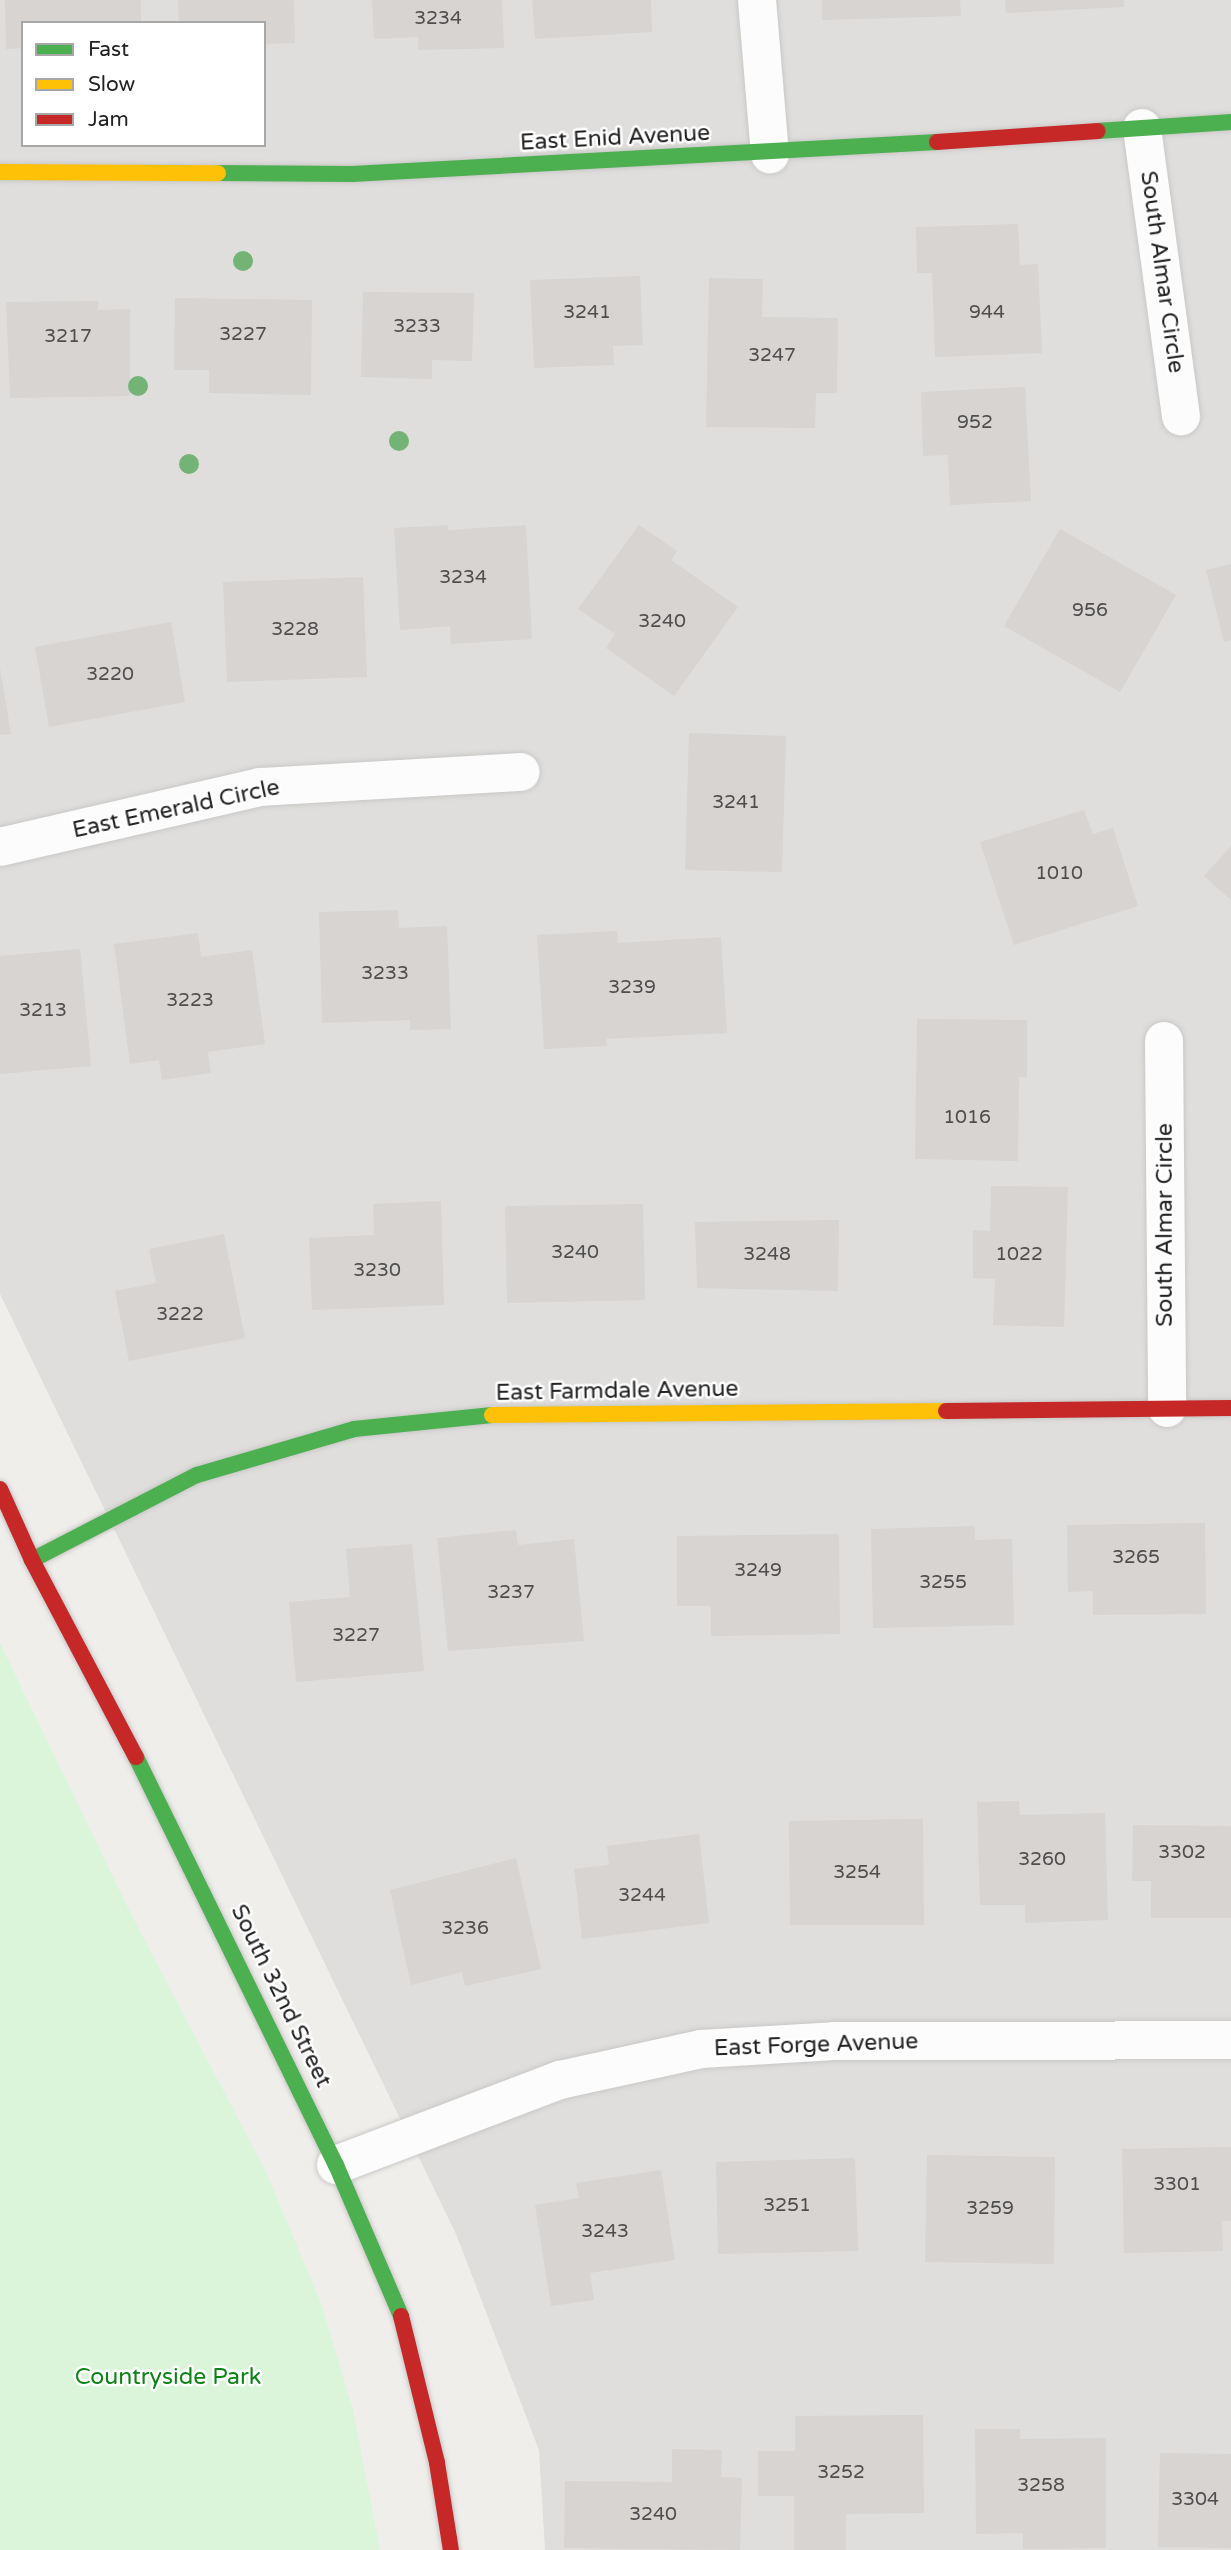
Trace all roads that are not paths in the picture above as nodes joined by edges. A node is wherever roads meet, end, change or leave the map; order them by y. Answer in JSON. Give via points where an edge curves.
{"nodes":[{"id":1,"x":757,"y":0,"type":"edge"},
{"id":2,"x":1231,"y":122,"type":"edge"},
{"id":3,"x":1142,"y":128,"type":"junction"},
{"id":4,"x":769,"y":153,"type":"junction"},
{"id":5,"x":0,"y":172,"type":"edge"},
{"id":6,"x":1181,"y":416,"type":"dead end"},
{"id":7,"x":521,"y":772,"type":"dead end"},
{"id":8,"x":0,"y":847,"type":"edge"},
{"id":9,"x":1164,"y":1041,"type":"dead end"},
{"id":10,"x":1167,"y":1408,"type":"junction"},
{"id":11,"x":1231,"y":1408,"type":"edge"},
{"id":12,"x":0,"y":1489,"type":"edge"},
{"id":13,"x":32,"y":1560,"type":"junction"},
{"id":14,"x":1231,"y":2040,"type":"edge"},
{"id":15,"x":336,"y":2165,"type":"junction"},
{"id":16,"x":451,"y":2550,"type":"edge"}],
"edges":[{"from":1,"to":4,"type":"street"},
{"from":2,"to":3,"type":"street","name":"East Enid Avenue"},
{"from":3,"to":4,"type":"street","name":"East Enid Avenue"},
{"from":3,"to":6,"type":"street","name":"South Almar Circle"},
{"from":4,"to":5,"type":"street","name":"East Enid Avenue","via":[[352,174]]},
{"from":7,"to":8,"type":"street","name":"East Emerald Circle","via":[[260,787]]},
{"from":9,"to":10,"type":"street","name":"South Almar Circle"},
{"from":10,"to":11,"type":"street","name":"East Farmdale Avenue"},
{"from":10,"to":13,"type":"street","name":"East Farmdale Avenue","via":[[464,1415],[354,1429],[197,1475]]},
{"from":12,"to":13,"type":"street","name":"South 32nd Street"},
{"from":13,"to":15,"type":"street","name":"South 32nd Street","via":[[189,1857]]},
{"from":14,"to":15,"type":"street","name":"East Forge Avenue","via":[[822,2041],[701,2049],[560,2080]]},
{"from":15,"to":16,"type":"street","name":"South 32nd Street","via":[[400,2311],[437,2463]]}]}
